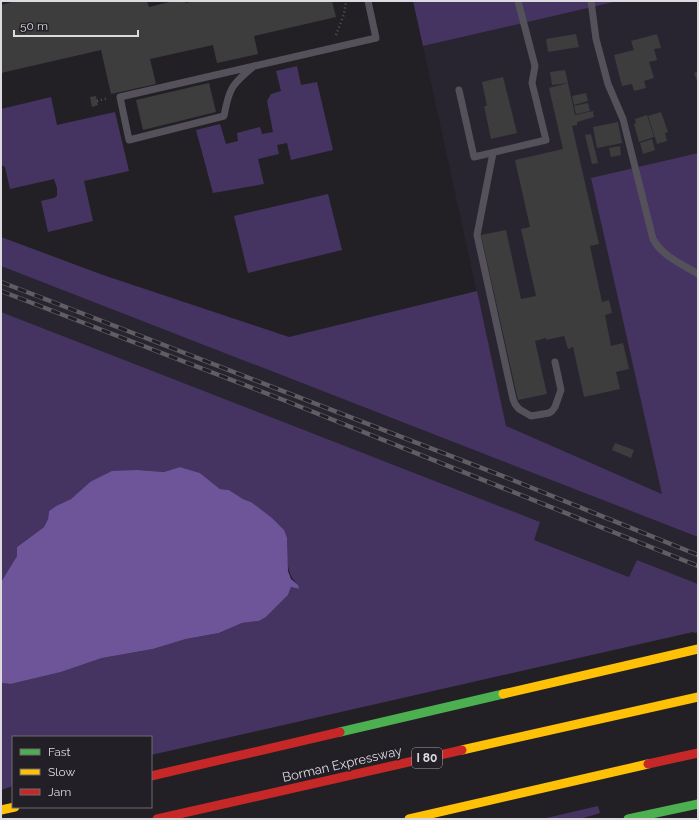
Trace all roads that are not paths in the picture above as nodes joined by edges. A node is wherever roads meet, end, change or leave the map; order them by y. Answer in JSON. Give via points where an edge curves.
{"nodes":[{"id":1,"x":368,"y":1,"type":"edge"},
{"id":2,"x":518,"y":1,"type":"edge"},
{"id":3,"x":591,"y":1,"type":"edge"},
{"id":4,"x":254,"y":66,"type":"junction"},
{"id":5,"x":459,"y":90,"type":"dead end"},
{"id":6,"x":493,"y":153,"type":"junction"},
{"id":7,"x":698,"y":274,"type":"edge"},
{"id":8,"x":555,"y":362,"type":"dead end"},
{"id":9,"x":698,"y":649,"type":"edge"},
{"id":10,"x":698,"y":697,"type":"edge"},
{"id":11,"x":698,"y":753,"type":"edge"},
{"id":12,"x":152,"y":776,"type":"edge"},
{"id":13,"x":698,"y":804,"type":"edge"},
{"id":14,"x":12,"y":808,"type":"edge"},
{"id":15,"x":698,"y":808,"type":"edge"},
{"id":16,"x":1,"y":810,"type":"edge"},
{"id":17,"x":157,"y":819,"type":"edge"},
{"id":18,"x":409,"y":819,"type":"edge"},
{"id":19,"x":628,"y":819,"type":"edge"},
{"id":20,"x":666,"y":819,"type":"edge"}],
"edges":[{"from":1,"to":4,"type":"lane","via":[[376,38]]},
{"from":2,"to":6,"type":"lane","via":[[535,66],[532,83],[546,140]]},
{"from":3,"to":7,"type":"lane","via":[[596,39],[608,84],[623,119],[653,239],[665,254]]},
{"from":4,"to":4,"type":"lane","via":[[120,97],[129,140],[224,116],[230,90]]},
{"from":5,"to":6,"type":"lane","via":[[474,157]]},
{"from":6,"to":8,"type":"lane","via":[[477,235],[513,399],[519,409],[527,415],[549,413],[555,407],[561,390]]},
{"from":9,"to":12,"type":"highway"},
{"from":10,"to":17,"type":"highway","name":"Borman Expressway","number":"I 80"},
{"from":11,"to":18,"type":"highway"},
{"from":13,"to":19,"type":"highway"},
{"from":14,"to":16,"type":"highway"},
{"from":15,"to":20,"type":"highway"}]}
